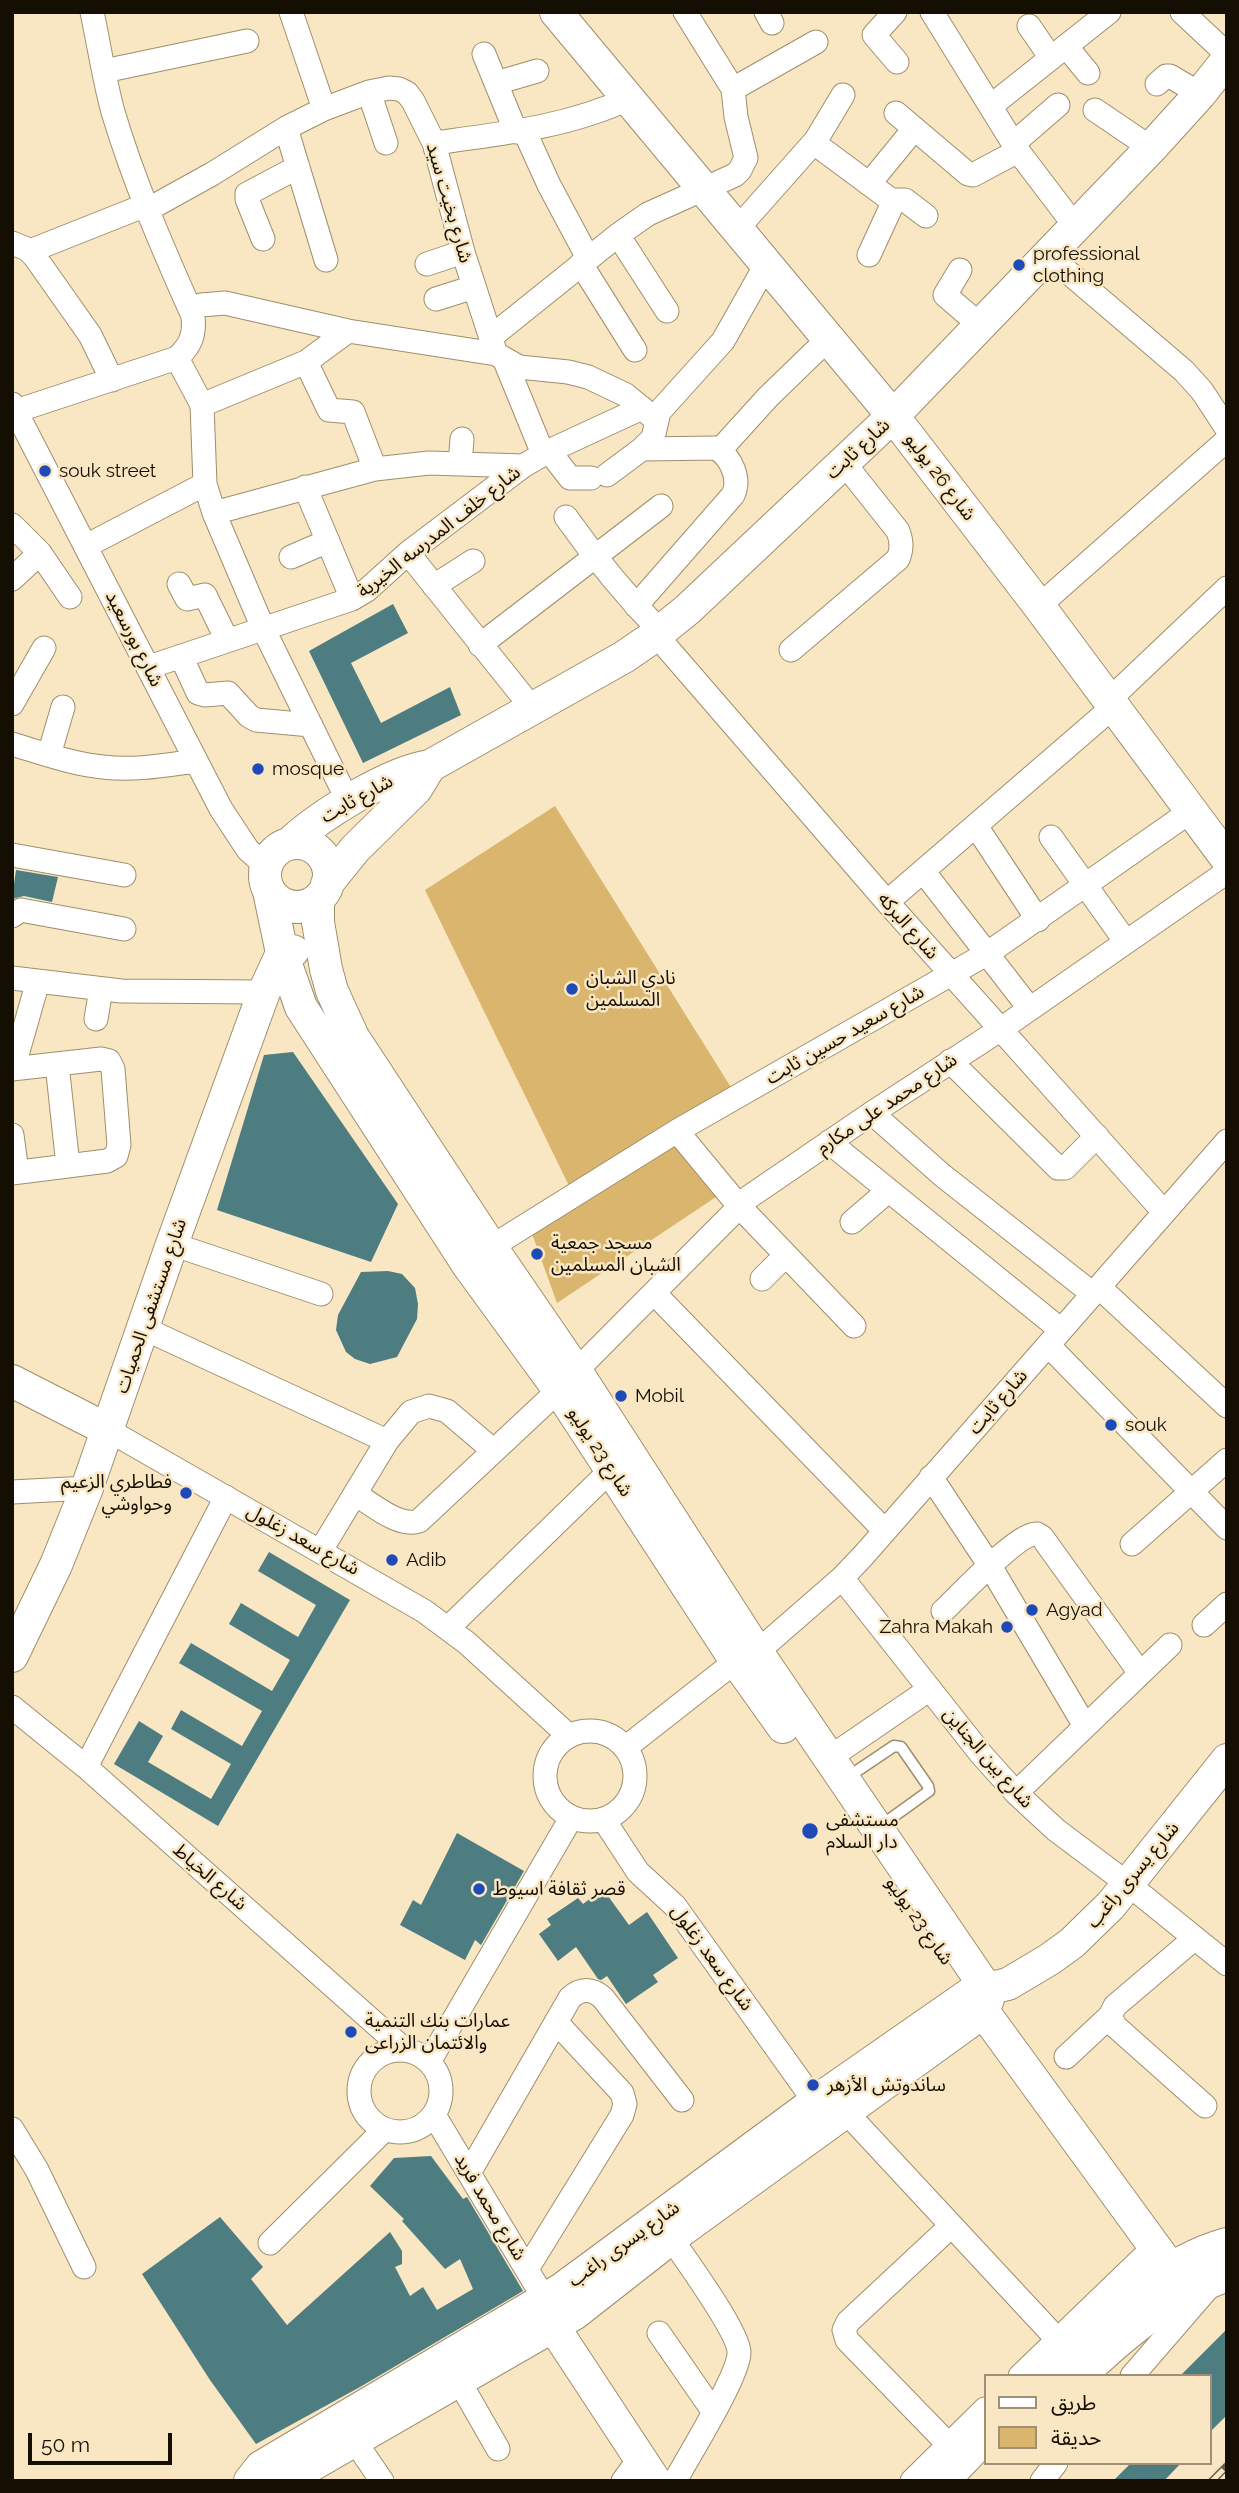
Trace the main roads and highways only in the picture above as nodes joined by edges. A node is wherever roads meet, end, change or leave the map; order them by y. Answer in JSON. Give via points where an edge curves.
{"nodes":[{"id":1,"x":556,"y":12,"type":"edge"},
{"id":2,"x":1227,"y":60,"type":"edge"},
{"id":3,"x":893,"y":416,"type":"junction"},
{"id":4,"x":430,"y":766,"type":"junction"},
{"id":5,"x":289,"y":844,"type":"junction"},
{"id":6,"x":1227,"y":859,"type":"edge"},
{"id":7,"x":268,"y":879,"type":"junction"},
{"id":8,"x":322,"y":891,"type":"junction"},
{"id":9,"x":321,"y":946,"type":"junction"},
{"id":10,"x":282,"y":953,"type":"junction"},
{"id":11,"x":327,"y":1019,"type":"junction"},
{"id":12,"x":12,"y":1381,"type":"edge"},
{"id":13,"x":567,"y":1381,"type":"junction"},
{"id":14,"x":108,"y":1430,"type":"junction"},
{"id":15,"x":24,"y":1608,"type":"edge"},
{"id":16,"x":12,"y":1656,"type":"edge"},
{"id":17,"x":747,"y":1657,"type":"junction"},
{"id":18,"x":1227,"y":1760,"type":"edge"},
{"id":19,"x":980,"y":1998,"type":"junction"},
{"id":20,"x":830,"y":2107,"type":"junction"},
{"id":21,"x":1227,"y":2244,"type":"edge"},
{"id":22,"x":1155,"y":2264,"type":"junction"},
{"id":23,"x":1221,"y":2277,"type":"edge"},
{"id":24,"x":549,"y":2313,"type":"junction"},
{"id":25,"x":1082,"y":2343,"type":"junction"},
{"id":26,"x":1048,"y":2374,"type":"edge"},
{"id":27,"x":1080,"y":2374,"type":"edge"},
{"id":28,"x":984,"y":2438,"type":"edge"},
{"id":29,"x":986,"y":2465,"type":"edge"},
{"id":30,"x":639,"y":2473,"type":"edge"},
{"id":31,"x":250,"y":2481,"type":"edge"},
{"id":32,"x":284,"y":2481,"type":"edge"},
{"id":33,"x":943,"y":2481,"type":"edge"},
{"id":34,"x":970,"y":2481,"type":"edge"}],
"edges":[{"from":1,"to":3,"type":"main road","name":"شارع 26 يوليو"},
{"from":2,"to":3,"type":"main road","name":"شارع ثابت","via":[[1151,148]]},
{"from":3,"to":4,"type":"main road","name":"شارع ثابت","via":[[659,634]]},
{"from":3,"to":6,"type":"main road","name":"شارع 26 يوليو"},
{"from":4,"to":5,"type":"main road","name":"شارع ثابت","via":[[404,773],[348,802]]},
{"from":4,"to":8,"type":"main road","name":"شارع ثابت","via":[[416,789],[355,849]]},
{"from":5,"to":7,"type":"main road","via":[[274,852]]},
{"from":5,"to":8,"type":"main road","via":[[308,845],[323,857],[327,865]]},
{"from":7,"to":8,"type":"main road","via":[[275,898],[291,906],[310,904]]},
{"from":7,"to":10,"type":"main road","name":"شارع 23 يوليو"},
{"from":8,"to":9,"type":"main road","name":"شارع 23 يوليو"},
{"from":9,"to":10,"type":"main road"},
{"from":9,"to":11,"type":"main road","name":"شارع 23 يوليو","via":[[332,991]]},
{"from":10,"to":11,"type":"main road","name":"شارع 23 يوليو","via":[[301,1007]]},
{"from":10,"to":14,"type":"main road","name":"شارع مستشفى الحميات","via":[[172,1244]]},
{"from":11,"to":13,"type":"main road","name":"شارع 23 يوليو","via":[[468,1265]]},
{"from":11,"to":13,"type":"main road","name":"شارع 23 يوليو","via":[[354,1037],[491,1247]]},
{"from":12,"to":14,"type":"main road","name":"شارع سعد زغلول"},
{"from":13,"to":17,"type":"main road","name":"شارع 23 يوليو"},
{"from":13,"to":17,"type":"main road","name":"شارع 23 يوليو","via":[[612,1469]]},
{"from":14,"to":15,"type":"main road","name":"شارع مستشفى الحميات","via":[[88,1488]]},
{"from":15,"to":16,"type":"main road","name":"شارع مستشفى الحميات"},
{"from":17,"to":19,"type":"main road","name":"شارع 23 يوليو"},
{"from":17,"to":19,"type":"main road","name":"شارع 23 يوليو","via":[[877,1828]]},
{"from":18,"to":19,"type":"main road","name":"شارع يسرى راغب","via":[[1092,1924],[1050,1959]]},
{"from":19,"to":20,"type":"main road","name":"شارع يسرى راغب"},
{"from":19,"to":22,"type":"main road","name":"شارع 23 يوليو"},
{"from":20,"to":24,"type":"main road","name":"شارع يسرى راغب","via":[[596,2265]]},
{"from":20,"to":24,"type":"main road","name":"شارع يسرى راغب","via":[[593,2300]]},
{"from":21,"to":22,"type":"main road"},
{"from":22,"to":25,"type":"main road","via":[[1133,2295]]},
{"from":23,"to":25,"type":"main road"},
{"from":24,"to":30,"type":"main road","name":"شارع محمد فريد"},
{"from":24,"to":31,"type":"main road","name":"شارع يسرى راغب","via":[[261,2468]]},
{"from":24,"to":32,"type":"main road","name":"شارع يسرى راغب","via":[[459,2381]]},
{"from":25,"to":26,"type":"main road"},
{"from":25,"to":27,"type":"main road"},
{"from":28,"to":33,"type":"main road"},
{"from":29,"to":34,"type":"main road"}]}
